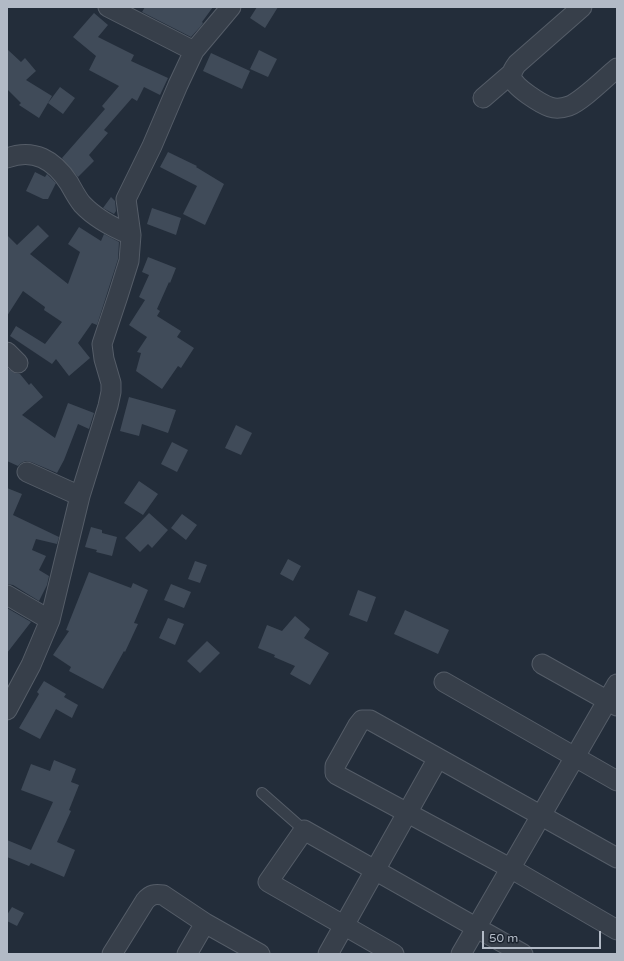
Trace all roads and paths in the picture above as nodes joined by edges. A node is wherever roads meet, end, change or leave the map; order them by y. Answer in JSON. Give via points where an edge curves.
{"nodes":[{"id":1,"x":231,"y":7,"type":"edge"},
{"id":2,"x":582,"y":7,"type":"edge"},
{"id":3,"x":117,"y":9,"type":"edge"},
{"id":4,"x":194,"y":51,"type":"junction"},
{"id":5,"x":617,"y":68,"type":"edge"},
{"id":6,"x":512,"y":73,"type":"junction"},
{"id":7,"x":482,"y":98,"type":"dead end"},
{"id":8,"x":7,"y":158,"type":"edge"},
{"id":9,"x":131,"y":236,"type":"junction"},
{"id":10,"x":27,"y":472,"type":"dead end"},
{"id":11,"x":80,"y":496,"type":"junction"},
{"id":12,"x":7,"y":595,"type":"edge"},
{"id":13,"x":50,"y":620,"type":"junction"},
{"id":14,"x":542,"y":664,"type":"dead end"},
{"id":15,"x":444,"y":682,"type":"dead end"},
{"id":16,"x":617,"y":684,"type":"edge"},
{"id":17,"x":612,"y":704,"type":"edge"},
{"id":18,"x":7,"y":710,"type":"edge"},
{"id":19,"x":575,"y":757,"type":"junction"},
{"id":20,"x":438,"y":758,"type":"junction"},
{"id":21,"x":617,"y":781,"type":"edge"},
{"id":22,"x":262,"y":793,"type":"dead end"},
{"id":23,"x":407,"y":813,"type":"junction"},
{"id":24,"x":541,"y":815,"type":"junction"},
{"id":25,"x":304,"y":830,"type":"junction"},
{"id":26,"x":617,"y":858,"type":"edge"},
{"id":27,"x":510,"y":868,"type":"junction"},
{"id":28,"x":376,"y":870,"type":"junction"},
{"id":29,"x":205,"y":923,"type":"junction"},
{"id":30,"x":344,"y":926,"type":"junction"},
{"id":31,"x":476,"y":927,"type":"junction"},
{"id":32,"x":617,"y":930,"type":"edge"},
{"id":33,"x":112,"y":954,"type":"edge"},
{"id":34,"x":186,"y":954,"type":"edge"},
{"id":35,"x":260,"y":954,"type":"edge"},
{"id":36,"x":328,"y":954,"type":"edge"},
{"id":37,"x":394,"y":954,"type":"edge"},
{"id":38,"x":461,"y":954,"type":"edge"},
{"id":39,"x":523,"y":954,"type":"edge"}],
"edges":[{"from":1,"to":4,"type":"street"},
{"from":2,"to":6,"type":"street","via":[[517,64]]},
{"from":3,"to":4,"type":"street"},
{"from":4,"to":9,"type":"street","via":[[128,193],[126,206]]},
{"from":5,"to":6,"type":"street","via":[[578,100],[561,108],[542,104],[515,83]]},
{"from":6,"to":7,"type":"street"},
{"from":8,"to":9,"type":"street","via":[[27,154],[47,160],[57,167],[86,208]]},
{"from":9,"to":11,"type":"street","via":[[127,267],[102,344],[111,392]]},
{"from":10,"to":11,"type":"street"},
{"from":11,"to":13,"type":"street"},
{"from":12,"to":13,"type":"street"},
{"from":13,"to":18,"type":"street","via":[[31,665]]},
{"from":14,"to":17,"type":"street"},
{"from":15,"to":19,"type":"street"},
{"from":16,"to":17,"type":"street"},
{"from":17,"to":19,"type":"street"},
{"from":19,"to":21,"type":"street"},
{"from":19,"to":24,"type":"street"},
{"from":20,"to":23,"type":"street"},
{"from":20,"to":23,"type":"street","via":[[370,720],[362,720],[358,725],[335,766],[337,775]]},
{"from":20,"to":24,"type":"street"},
{"from":22,"to":25,"type":"lane"},
{"from":23,"to":27,"type":"street"},
{"from":23,"to":28,"type":"street"},
{"from":24,"to":26,"type":"street"},
{"from":24,"to":27,"type":"street"},
{"from":25,"to":28,"type":"street"},
{"from":25,"to":30,"type":"street","via":[[268,882]]},
{"from":27,"to":31,"type":"street"},
{"from":27,"to":32,"type":"street"},
{"from":28,"to":30,"type":"street"},
{"from":28,"to":31,"type":"street"},
{"from":29,"to":33,"type":"street","via":[[163,895],[153,894],[145,901]]},
{"from":29,"to":34,"type":"street"},
{"from":29,"to":35,"type":"street"},
{"from":30,"to":36,"type":"street"},
{"from":30,"to":37,"type":"street"},
{"from":31,"to":38,"type":"street"},
{"from":31,"to":39,"type":"street"}]}
